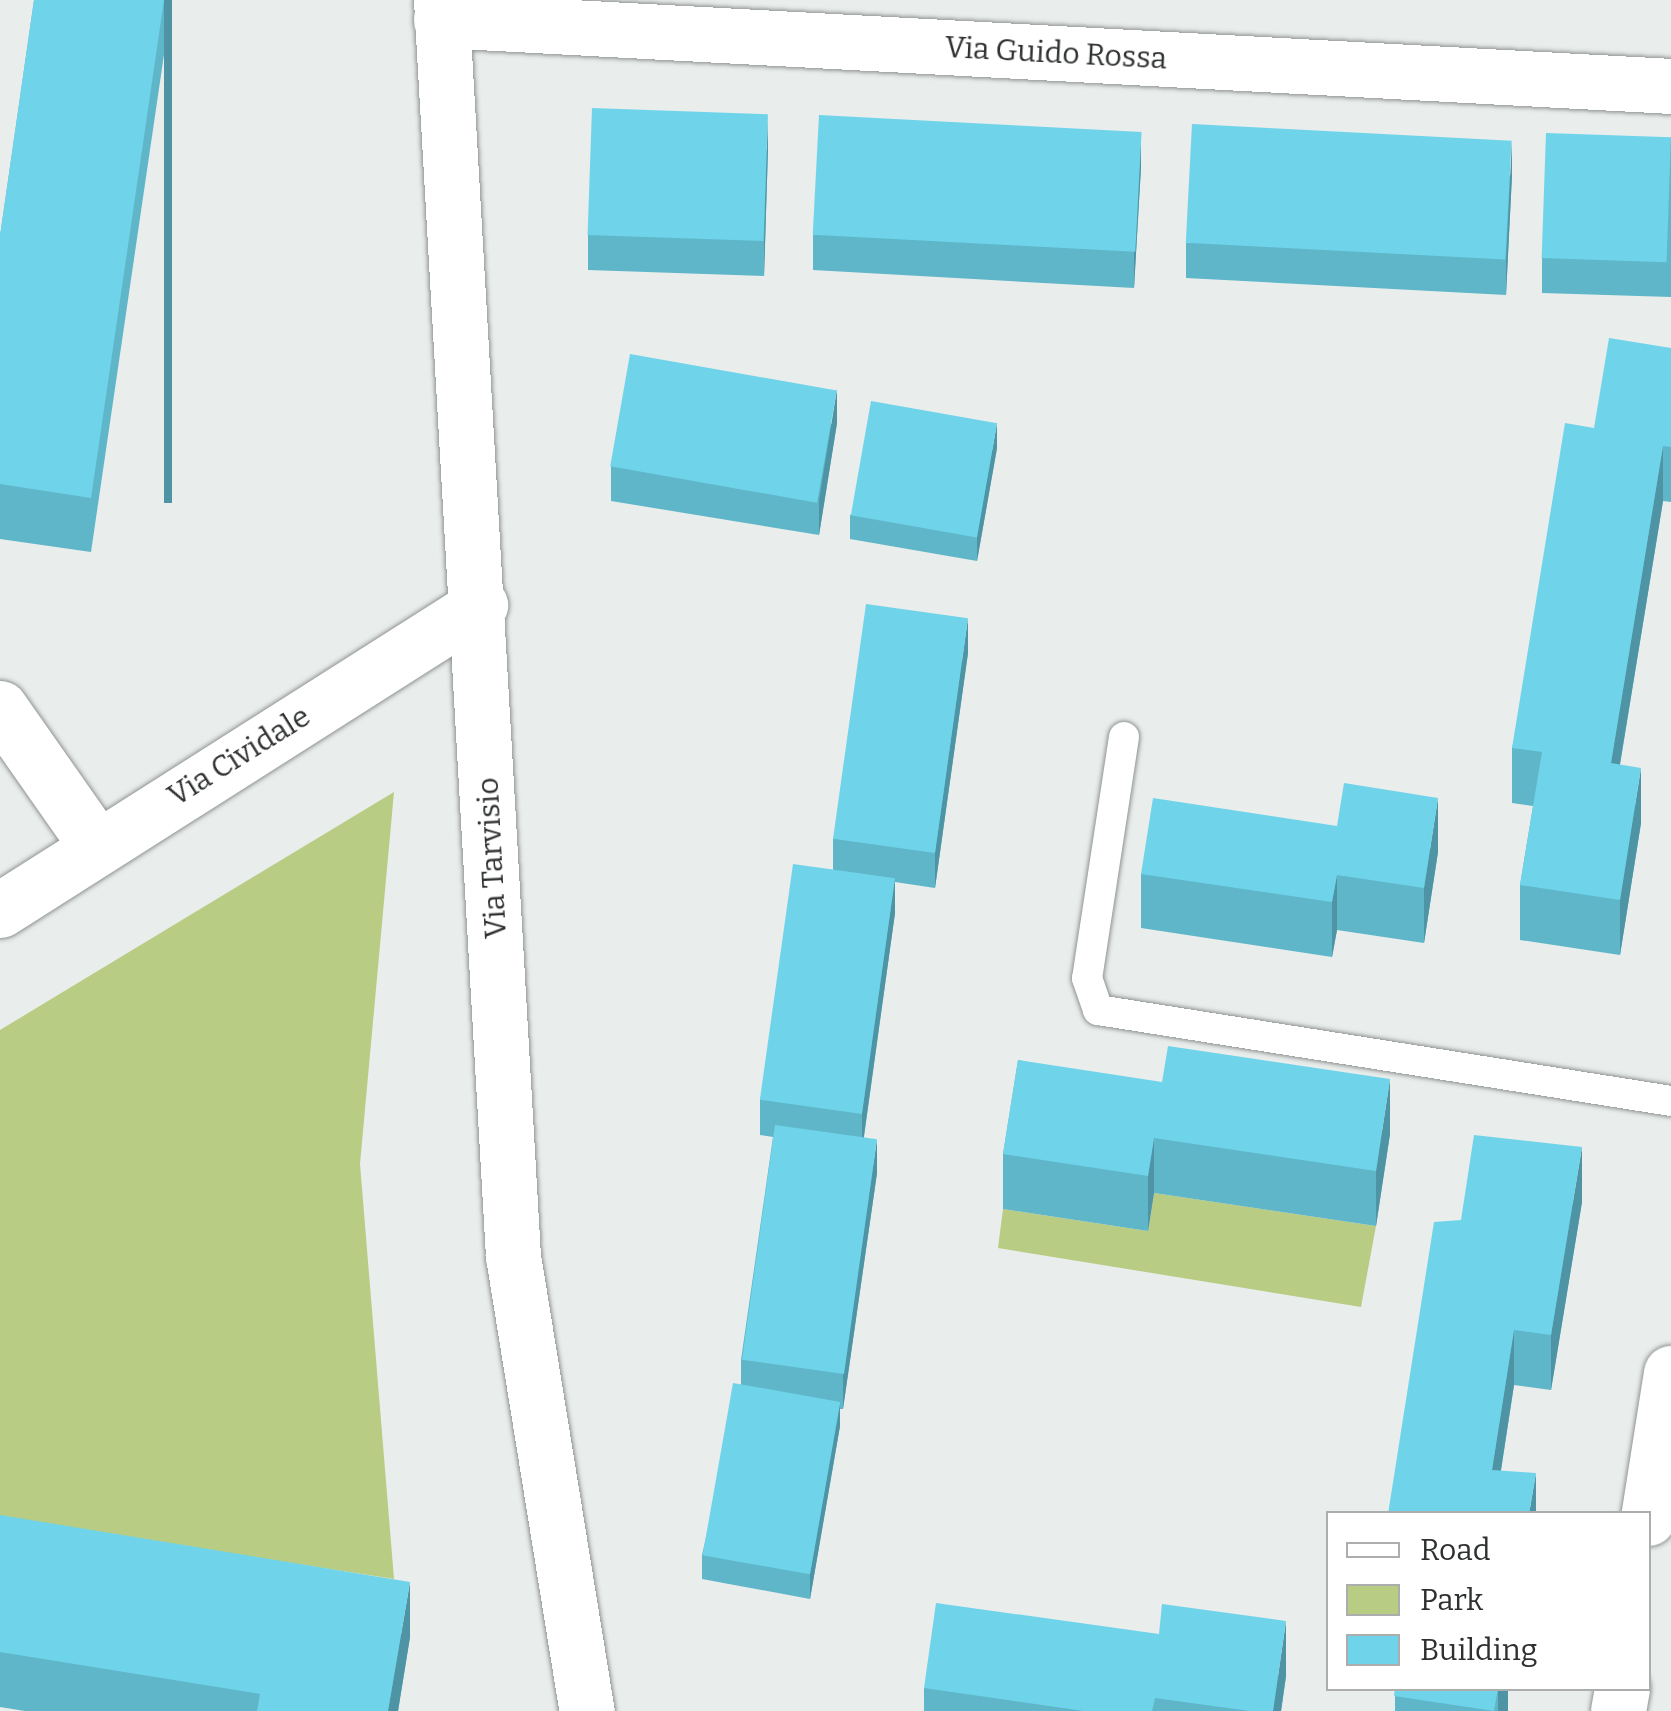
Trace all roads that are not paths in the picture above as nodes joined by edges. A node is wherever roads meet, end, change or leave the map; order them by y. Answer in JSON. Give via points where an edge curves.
{"nodes":[{"id":1,"x":441,"y":10,"type":"edge"},
{"id":2,"x":1671,"y":86,"type":"edge"},
{"id":3,"x":480,"y":605,"type":"junction"},
{"id":4,"x":0,"y":708,"type":"edge"},
{"id":5,"x":1124,"y":736,"type":"dead end"},
{"id":6,"x":96,"y":845,"type":"junction"},
{"id":7,"x":0,"y":910,"type":"edge"},
{"id":8,"x":1671,"y":1101,"type":"edge"},
{"id":9,"x":1671,"y":1373,"type":"edge"},
{"id":10,"x":1649,"y":1511,"type":"edge"},
{"id":11,"x":587,"y":1711,"type":"edge"}],
"edges":[{"from":1,"to":2,"type":"street","name":"Via Guido Rossa"},
{"from":1,"to":3,"type":"street","name":"Via Tarvisio"},
{"from":3,"to":6,"type":"street","name":"Via Cividale"},
{"from":3,"to":11,"type":"street","name":"Via Tarvisio","via":[[513,1256]]},
{"from":4,"to":6,"type":"street"},
{"from":5,"to":8,"type":"lane","via":[[1087,978],[1098,1010]]},
{"from":6,"to":7,"type":"street","name":"Via Cividale"},
{"from":9,"to":10,"type":"street"}]}
